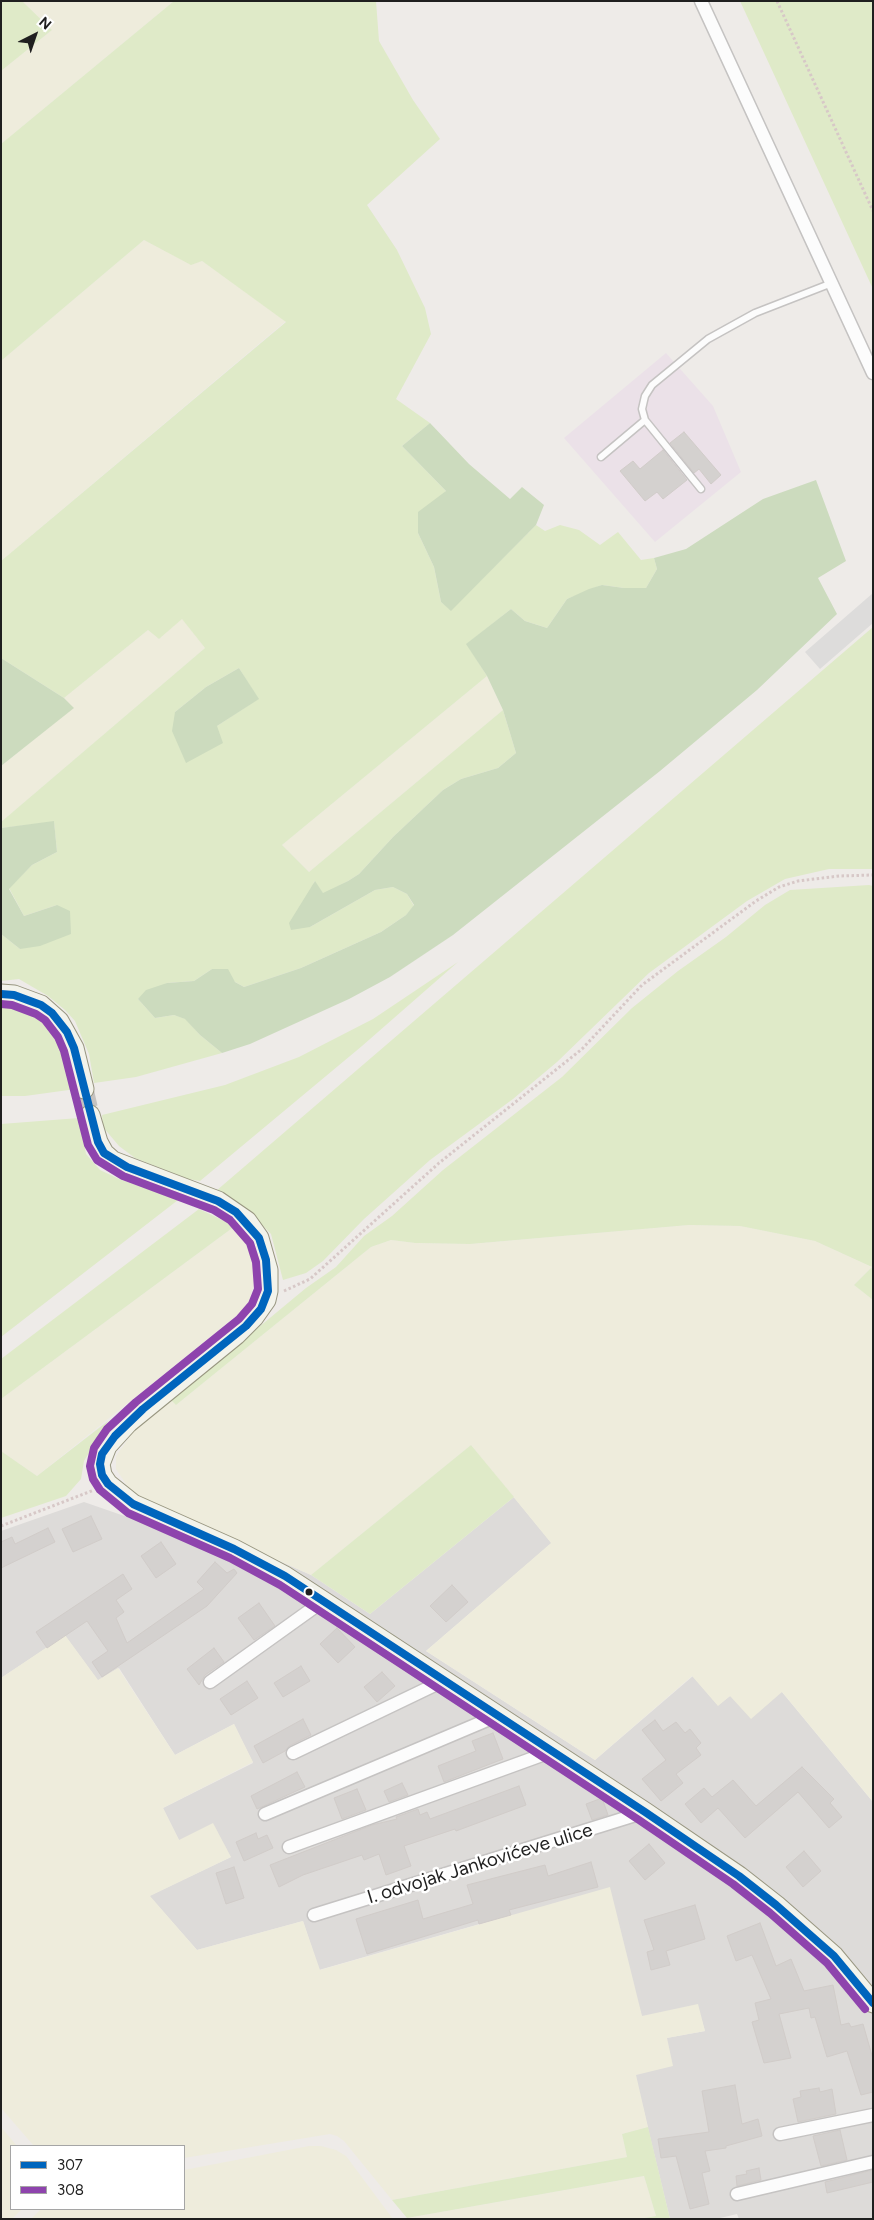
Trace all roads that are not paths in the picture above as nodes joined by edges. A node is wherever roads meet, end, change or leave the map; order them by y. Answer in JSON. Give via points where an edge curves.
{"nodes":[{"id":1,"x":701,"y":1,"type":"edge"},
{"id":2,"x":832,"y":283,"type":"junction"},
{"id":3,"x":873,"y":374,"type":"edge"},
{"id":4,"x":645,"y":420,"type":"junction"},
{"id":5,"x":601,"y":457,"type":"dead end"},
{"id":6,"x":702,"y":489,"type":"dead end"},
{"id":7,"x":1,"y":994,"type":"edge"},
{"id":8,"x":84,"y":1089,"type":"tunnel mouth"},
{"id":9,"x":90,"y":1115,"type":"tunnel mouth"},
{"id":10,"x":323,"y":1601,"type":"junction"},
{"id":11,"x":445,"y":1680,"type":"junction"},
{"id":12,"x":210,"y":1682,"type":"dead end"},
{"id":13,"x":499,"y":1715,"type":"junction"},
{"id":14,"x":553,"y":1751,"type":"junction"},
{"id":15,"x":293,"y":1753,"type":"dead end"},
{"id":16,"x":646,"y":1812,"type":"junction"},
{"id":17,"x":265,"y":1814,"type":"dead end"},
{"id":18,"x":289,"y":1846,"type":"dead end"},
{"id":19,"x":314,"y":1915,"type":"dead end"},
{"id":20,"x":873,"y":2003,"type":"edge"},
{"id":21,"x":873,"y":2115,"type":"edge"},
{"id":22,"x":780,"y":2134,"type":"dead end"},
{"id":23,"x":873,"y":2162,"type":"edge"},
{"id":24,"x":737,"y":2194,"type":"dead end"}],
"edges":[{"from":1,"to":2,"type":"street"},
{"from":2,"to":3,"type":"street"},
{"from":2,"to":4,"type":"lane","via":[[755,313],[708,339],[652,385],[644,402]]},
{"from":4,"to":5,"type":"lane"},
{"from":4,"to":6,"type":"lane"},
{"from":7,"to":8,"type":"main road","via":[[41,1005],[59,1022],[74,1048]]},
{"from":9,"to":10,"type":"main road","via":[[98,1142],[113,1160],[218,1201],[246,1221],[259,1238],[268,1270],[266,1300],[246,1326],[115,1436],[102,1454],[102,1475],[133,1504],[234,1549]]},
{"from":10,"to":11,"type":"main road"},
{"from":10,"to":12,"type":"street"},
{"from":11,"to":13,"type":"main road"},
{"from":11,"to":15,"type":"street"},
{"from":13,"to":14,"type":"main road"},
{"from":13,"to":17,"type":"street"},
{"from":14,"to":16,"type":"main road"},
{"from":14,"to":18,"type":"street"},
{"from":16,"to":19,"type":"street","name":"I. odvojak Jankovićeve ulice"},
{"from":16,"to":20,"type":"main road","via":[[739,1876],[790,1917],[834,1956]]},
{"from":21,"to":22,"type":"street"},
{"from":23,"to":24,"type":"street"}]}
